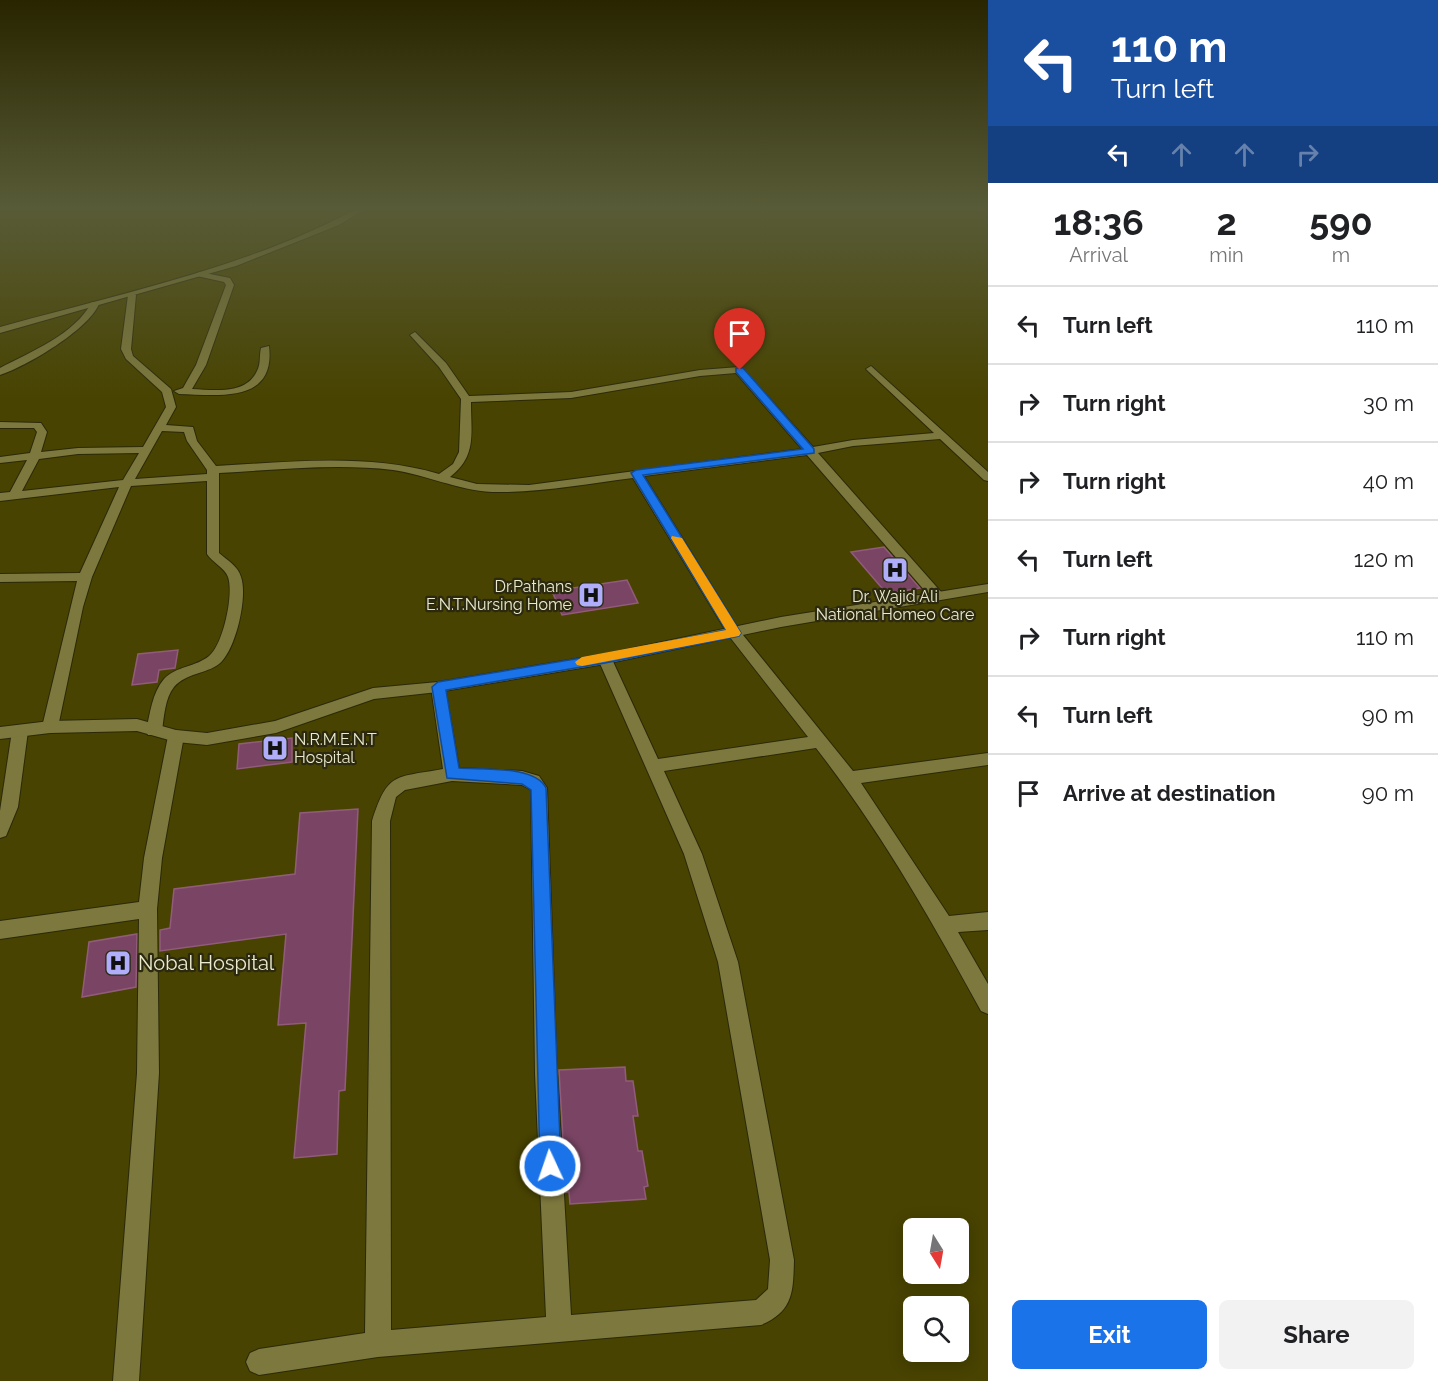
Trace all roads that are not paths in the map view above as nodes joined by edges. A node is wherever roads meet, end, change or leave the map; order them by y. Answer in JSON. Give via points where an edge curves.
{"nodes":[{"id":1,"x":211,"y":270,"type":"edge"},
{"id":2,"x":200,"y":274,"type":"junction"},
{"id":3,"x":132,"y":295,"type":"junction"},
{"id":4,"x":95,"y":304,"type":"junction"},
{"id":5,"x":0,"y":330,"type":"edge"},
{"id":6,"x":415,"y":335,"type":"dead end"},
{"id":7,"x":266,"y":348,"type":"dead end"},
{"id":8,"x":871,"y":369,"type":"dead end"},
{"id":9,"x":0,"y":372,"type":"edge"},
{"id":10,"x":167,"y":391,"type":"junction"},
{"id":11,"x":186,"y":391,"type":"junction"},
{"id":12,"x":466,"y":399,"type":"junction"},
{"id":13,"x":0,"y":425,"type":"edge"},
{"id":14,"x":159,"y":428,"type":"junction"},
{"id":15,"x":942,"y":436,"type":"junction"},
{"id":16,"x":145,"y":450,"type":"junction"},
{"id":17,"x":810,"y":451,"type":"junction"},
{"id":18,"x":34,"y":458,"type":"junction"},
{"id":19,"x":0,"y":460,"type":"edge"},
{"id":20,"x":636,"y":473,"type":"junction"},
{"id":21,"x":213,"y":474,"type":"junction"},
{"id":22,"x":442,"y":478,"type":"junction"},
{"id":23,"x":988,"y":478,"type":"edge"},
{"id":24,"x":127,"y":483,"type":"junction"},
{"id":25,"x":15,"y":495,"type":"junction"},
{"id":26,"x":0,"y":497,"type":"edge"},
{"id":27,"x":85,"y":577,"type":"junction"},
{"id":28,"x":0,"y":578,"type":"edge"},
{"id":29,"x":988,"y":588,"type":"edge"},
{"id":30,"x":937,"y":596,"type":"junction"},
{"id":31,"x":734,"y":633,"type":"junction"},
{"id":32,"x":605,"y":659,"type":"junction"},
{"id":33,"x":438,"y":687,"type":"junction"},
{"id":34,"x":50,"y":727,"type":"junction"},
{"id":35,"x":20,"y":731,"type":"junction"},
{"id":36,"x":154,"y":731,"type":"junction"},
{"id":37,"x":0,"y":733,"type":"edge"},
{"id":38,"x":176,"y":736,"type":"junction"},
{"id":39,"x":818,"y":741,"type":"junction"},
{"id":40,"x":986,"y":761,"type":"edge"},
{"id":41,"x":653,"y":766,"type":"junction"},
{"id":42,"x":452,"y":774,"type":"junction"},
{"id":43,"x":849,"y":778,"type":"junction"},
{"id":44,"x":0,"y":831,"type":"edge"},
{"id":45,"x":148,"y":909,"type":"junction"},
{"id":46,"x":988,"y":921,"type":"edge"},
{"id":47,"x":944,"y":925,"type":"junction"},
{"id":48,"x":0,"y":930,"type":"edge"},
{"id":49,"x":988,"y":1004,"type":"edge"},
{"id":50,"x":558,"y":1328,"type":"junction"},
{"id":51,"x":378,"y":1344,"type":"junction"},
{"id":52,"x":259,"y":1362,"type":"dead end"},
{"id":53,"x":126,"y":1381,"type":"edge"}],
"edges":[{"from":1,"to":2,"type":"street"},
{"from":2,"to":3,"type":"street"},
{"from":2,"to":11,"type":"street","via":[[227,280],[230,285],[201,365]]},
{"from":3,"to":4,"type":"street"},
{"from":3,"to":10,"type":"street","via":[[126,349],[129,357]]},
{"from":4,"to":5,"type":"street"},
{"from":4,"to":9,"type":"street","via":[[75,328]]},
{"from":6,"to":12,"type":"street","via":[[443,364]]},
{"from":7,"to":11,"type":"street","via":[[263,369],[250,387],[234,392]]},
{"from":8,"to":15,"type":"street"},
{"from":10,"to":11,"type":"street"},
{"from":10,"to":14,"type":"street","via":[[171,407]]},
{"from":12,"to":17,"type":"street","via":[[571,395],[740,370]]},
{"from":12,"to":22,"type":"street","via":[[463,459]]},
{"from":13,"to":18,"type":"street","via":[[37,425],[42,432]]},
{"from":14,"to":16,"type":"street"},
{"from":14,"to":21,"type":"street","via":[[189,429]]},
{"from":15,"to":17,"type":"street","via":[[853,443]]},
{"from":15,"to":23,"type":"street"},
{"from":16,"to":18,"type":"street","via":[[78,451]]},
{"from":16,"to":24,"type":"street"},
{"from":17,"to":20,"type":"street"},
{"from":17,"to":30,"type":"street"},
{"from":18,"to":19,"type":"street"},
{"from":18,"to":25,"type":"street"},
{"from":20,"to":22,"type":"street","via":[[529,488],[491,489]]},
{"from":20,"to":31,"type":"street"},
{"from":21,"to":22,"type":"street","via":[[305,465],[382,465]]},
{"from":21,"to":24,"type":"street"},
{"from":21,"to":36,"type":"street","via":[[213,555],[232,571],[236,585],[228,642],[213,661],[171,681],[164,691]]},
{"from":24,"to":25,"type":"street"},
{"from":24,"to":27,"type":"street"},
{"from":25,"to":26,"type":"street"},
{"from":27,"to":28,"type":"street"},
{"from":27,"to":34,"type":"street"},
{"from":29,"to":30,"type":"street"},
{"from":30,"to":31,"type":"street"},
{"from":31,"to":32,"type":"street"},
{"from":31,"to":39,"type":"street"},
{"from":32,"to":33,"type":"street"},
{"from":32,"to":41,"type":"street"},
{"from":33,"to":38,"type":"street","via":[[373,694],[276,727],[207,740]]},
{"from":33,"to":42,"type":"street"},
{"from":34,"to":35,"type":"street"},
{"from":34,"to":36,"type":"street","via":[[137,726]]},
{"from":35,"to":37,"type":"street"},
{"from":35,"to":44,"type":"street","via":[[10,807]]},
{"from":36,"to":38,"type":"street"},
{"from":38,"to":45,"type":"street","via":[[153,858]]},
{"from":39,"to":41,"type":"street"},
{"from":39,"to":43,"type":"street"},
{"from":40,"to":43,"type":"street"},
{"from":41,"to":50,"type":"street","via":[[693,854],[728,962],[782,1260],[780,1295],[761,1312]]},
{"from":42,"to":50,"type":"street","via":[[522,778],[539,788],[546,1074]]},
{"from":42,"to":51,"type":"street","via":[[400,784],[389,794],[381,820]]},
{"from":43,"to":47,"type":"street"},
{"from":45,"to":48,"type":"street"},
{"from":45,"to":53,"type":"street","via":[[148,1073]]},
{"from":46,"to":47,"type":"street"},
{"from":47,"to":49,"type":"street"},
{"from":50,"to":51,"type":"street"},
{"from":51,"to":52,"type":"street"}]}
